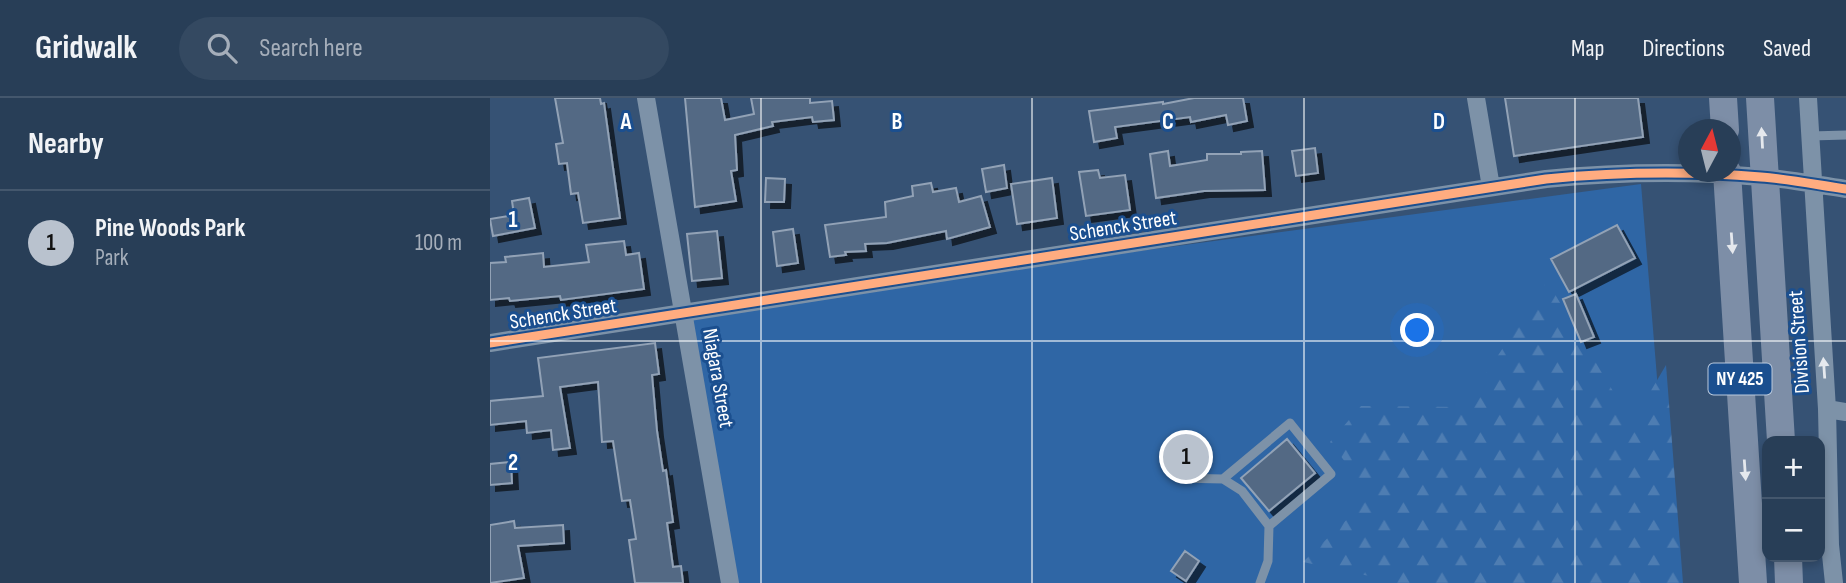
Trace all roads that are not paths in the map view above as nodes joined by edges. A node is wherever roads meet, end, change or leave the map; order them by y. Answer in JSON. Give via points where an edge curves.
{"nodes":[{"id":1,"x":646,"y":98,"type":"edge"},
{"id":2,"x":1476,"y":98,"type":"edge"},
{"id":3,"x":1723,"y":98,"type":"edge"},
{"id":4,"x":1760,"y":98,"type":"edge"},
{"id":5,"x":1808,"y":98,"type":"edge"},
{"id":6,"x":1724,"y":119,"type":"edge"},
{"id":7,"x":1846,"y":135,"type":"edge"},
{"id":8,"x":1811,"y":136,"type":"junction"},
{"id":9,"x":1678,"y":172,"type":"edge"},
{"id":10,"x":1741,"y":175,"type":"edge"},
{"id":11,"x":1763,"y":177,"type":"junction"},
{"id":12,"x":1728,"y":182,"type":"edge"},
{"id":13,"x":1812,"y":185,"type":"junction"},
{"id":14,"x":1491,"y":187,"type":"junction"},
{"id":15,"x":1846,"y":189,"type":"edge"},
{"id":16,"x":683,"y":312,"type":"junction"},
{"id":17,"x":490,"y":343,"type":"edge"},
{"id":18,"x":1827,"y":409,"type":"junction"},
{"id":19,"x":1846,"y":412,"type":"edge"},
{"id":20,"x":1781,"y":436,"type":"edge"},
{"id":21,"x":1178,"y":478,"type":"dead end"},
{"id":22,"x":1223,"y":479,"type":"junction"},
{"id":23,"x":1269,"y":526,"type":"junction"},
{"id":24,"x":1788,"y":562,"type":"edge"},
{"id":25,"x":730,"y":583,"type":"edge"},
{"id":26,"x":1260,"y":583,"type":"edge"},
{"id":27,"x":1753,"y":583,"type":"edge"},
{"id":28,"x":1789,"y":583,"type":"edge"},
{"id":29,"x":1834,"y":583,"type":"edge"}],
"edges":[{"from":1,"to":16,"type":"street","name":"Niagara Street"},
{"from":2,"to":14,"type":"street"},
{"from":3,"to":6,"type":"main road"},
{"from":11,"to":4,"type":"main road","number":"NY 425","one_way":true},
{"from":5,"to":8,"type":"street","name":"Division Street"},
{"from":7,"to":8,"type":"lane"},
{"from":8,"to":13,"type":"street","name":"Division Street"},
{"from":9,"to":14,"type":"street","name":"Schenck Street","via":[[1595,174]]},
{"from":10,"to":11,"type":"street","name":"Schenck Street"},
{"from":11,"to":13,"type":"street","name":"Schenck Street"},
{"from":11,"to":20,"type":"main road","number":"NY 425"},
{"from":12,"to":27,"type":"main road","number":"NY 425","one_way":true},
{"from":13,"to":15,"type":"street","name":"Schenck Street"},
{"from":18,"to":13,"type":"street","name":"Division Street","one_way":true},
{"from":14,"to":16,"type":"street","name":"Schenck Street"},
{"from":16,"to":17,"type":"street","name":"Schenck Street"},
{"from":16,"to":25,"type":"street","name":"Niagara Street"},
{"from":18,"to":19,"type":"street"},
{"from":18,"to":29,"type":"street","name":"Division Street"},
{"from":21,"to":22,"type":"lane"},
{"from":22,"to":23,"type":"lane","via":[[1242,491]]},
{"from":22,"to":23,"type":"lane","via":[[1290,423],[1331,474]]},
{"from":23,"to":26,"type":"lane","via":[[1268,561]]},
{"from":24,"to":28,"type":"main road"}]}
